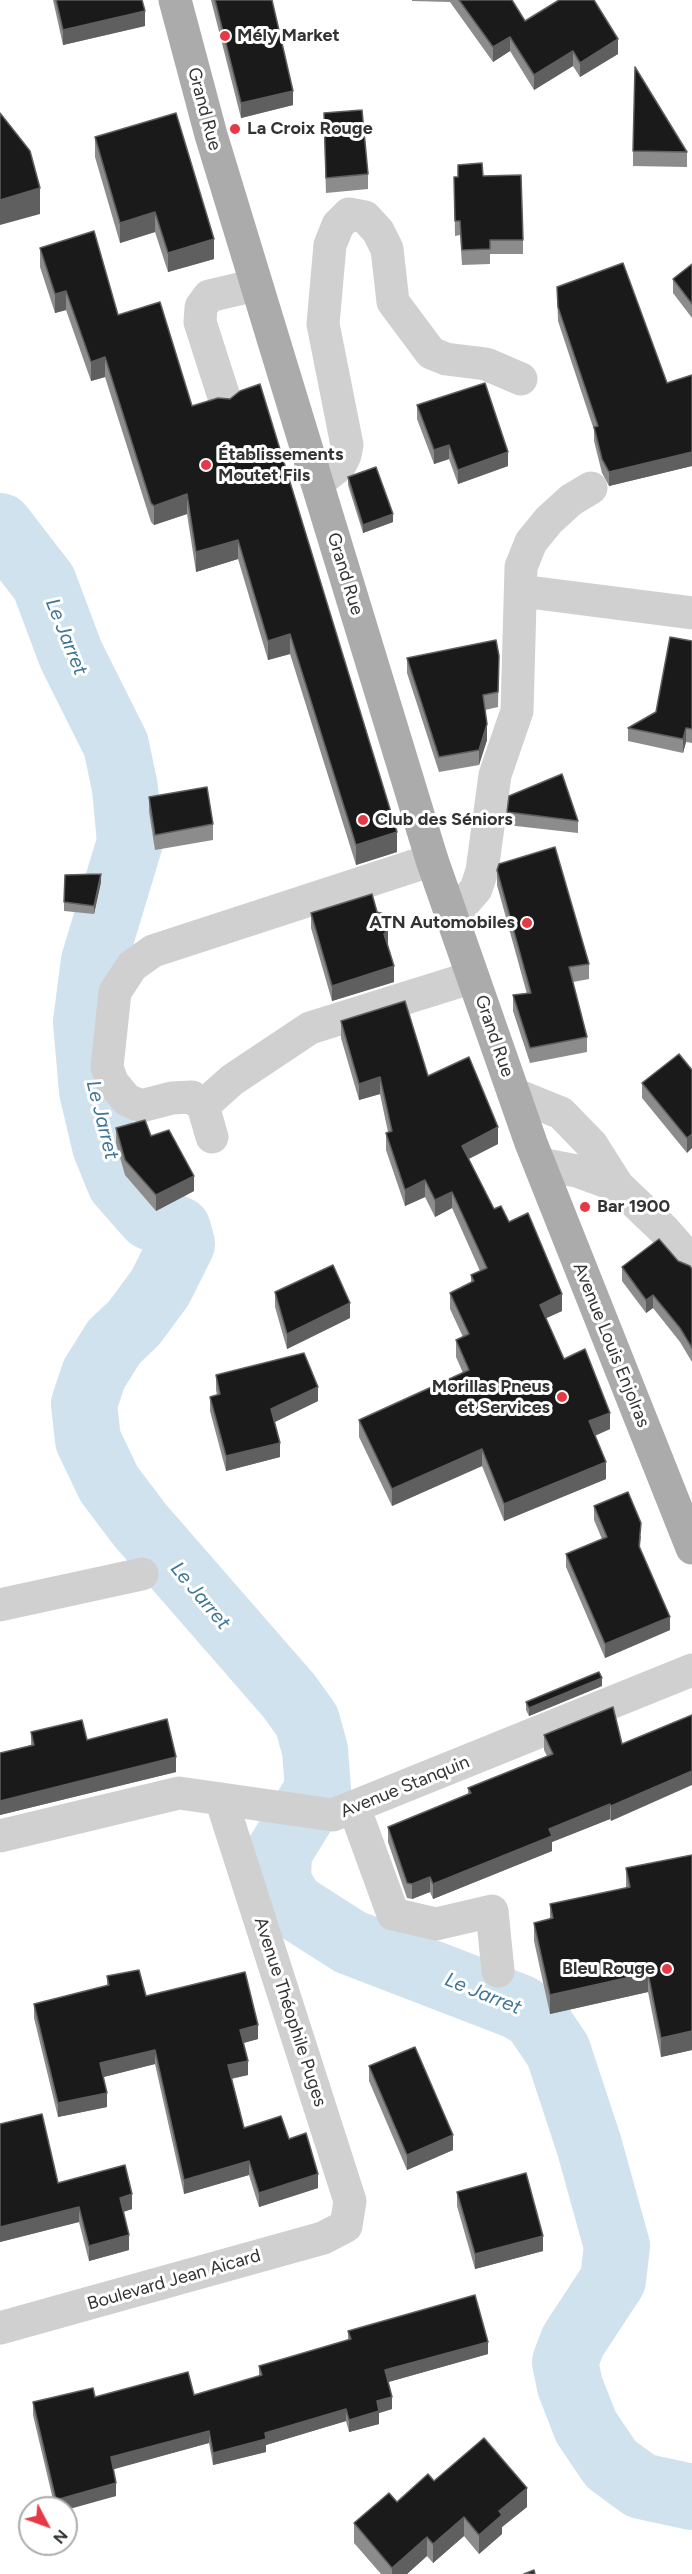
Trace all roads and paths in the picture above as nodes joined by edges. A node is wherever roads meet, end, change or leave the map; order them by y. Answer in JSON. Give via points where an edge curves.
{"nodes":[{"id":1,"x":175,"y":0,"type":"edge"},
{"id":2,"x":256,"y":285,"type":"junction"},
{"id":3,"x":521,"y":379,"type":"dead end"},
{"id":4,"x":225,"y":400,"type":"edge"},
{"id":5,"x":317,"y":483,"type":"junction"},
{"id":6,"x":591,"y":488,"type":"dead end"},
{"id":7,"x":521,"y":591,"type":"junction"},
{"id":8,"x":692,"y":613,"type":"edge"},
{"id":9,"x":432,"y":860,"type":"junction"},
{"id":10,"x":451,"y":918,"type":"junction"},
{"id":11,"x":473,"y":977,"type":"junction"},
{"id":12,"x":514,"y":1094,"type":"junction"},
{"id":13,"x":203,"y":1106,"type":"junction"},
{"id":14,"x":212,"y":1137,"type":"dead end"},
{"id":15,"x":536,"y":1153,"type":"junction"},
{"id":16,"x":618,"y":1186,"type":"junction"},
{"id":17,"x":692,"y":1262,"type":"edge"},
{"id":18,"x":692,"y":1548,"type":"edge"},
{"id":19,"x":142,"y":1574,"type":"dead end"},
{"id":20,"x":0,"y":1605,"type":"edge"},
{"id":21,"x":692,"y":1670,"type":"edge"},
{"id":22,"x":221,"y":1799,"type":"junction"},
{"id":23,"x":349,"y":1809,"type":"junction"},
{"id":24,"x":0,"y":1836,"type":"edge"},
{"id":25,"x":498,"y":1971,"type":"dead end"},
{"id":26,"x":346,"y":2226,"type":"joint"},
{"id":27,"x":0,"y":2328,"type":"edge"}],
"edges":[{"from":1,"to":2,"type":"main road","name":"Grand Rue"},
{"from":2,"to":4,"type":"street","via":[[209,297],[201,308],[200,322]]},
{"from":2,"to":5,"type":"main road","name":"Grand Rue"},
{"from":3,"to":5,"type":"street","via":[[486,364],[431,353],[393,302],[387,249],[378,231],[365,217],[349,214],[338,225],[330,245],[324,324],[345,455],[340,465]]},
{"from":5,"to":9,"type":"main road","name":"Grand Rue"},
{"from":6,"to":7,"type":"street","via":[[549,519],[531,542],[521,567]]},
{"from":7,"to":8,"type":"street"},
{"from":7,"to":10,"type":"street","via":[[517,711],[495,775],[482,871],[476,889]]},
{"from":9,"to":10,"type":"main road","name":"Grand Rue"},
{"from":9,"to":13,"type":"street","via":[[153,951],[132,966],[115,992],[107,1067],[112,1082],[127,1100],[141,1106],[192,1097]]},
{"from":10,"to":11,"type":"main road","name":"Grand Rue"},
{"from":11,"to":12,"type":"main road","name":"Grand Rue"},
{"from":11,"to":13,"type":"street","via":[[310,1028],[232,1080]]},
{"from":12,"to":15,"type":"main road","name":"Grand Rue"},
{"from":12,"to":16,"type":"street","via":[[561,1113],[592,1145]]},
{"from":13,"to":14,"type":"street"},
{"from":15,"to":16,"type":"street"},
{"from":15,"to":18,"type":"main road","name":"Avenue Louis Enjolras"},
{"from":16,"to":17,"type":"street"},
{"from":19,"to":20,"type":"street"},
{"from":21,"to":23,"type":"street","name":"Avenue Stanquin"},
{"from":22,"to":23,"type":"street","name":"Avenue Stanquin","via":[[272,1806]]},
{"from":22,"to":24,"type":"street","name":"Avenue Stanquin","via":[[179,1793]]},
{"from":22,"to":26,"type":"street","name":"Avenue Théophile Puges","via":[[350,2201]]},
{"from":23,"to":25,"type":"street","via":[[393,1914],[436,1924],[492,1911]]},
{"from":26,"to":27,"type":"street","name":"Boulevard Jean Aicard","via":[[324,2238]]}]}
